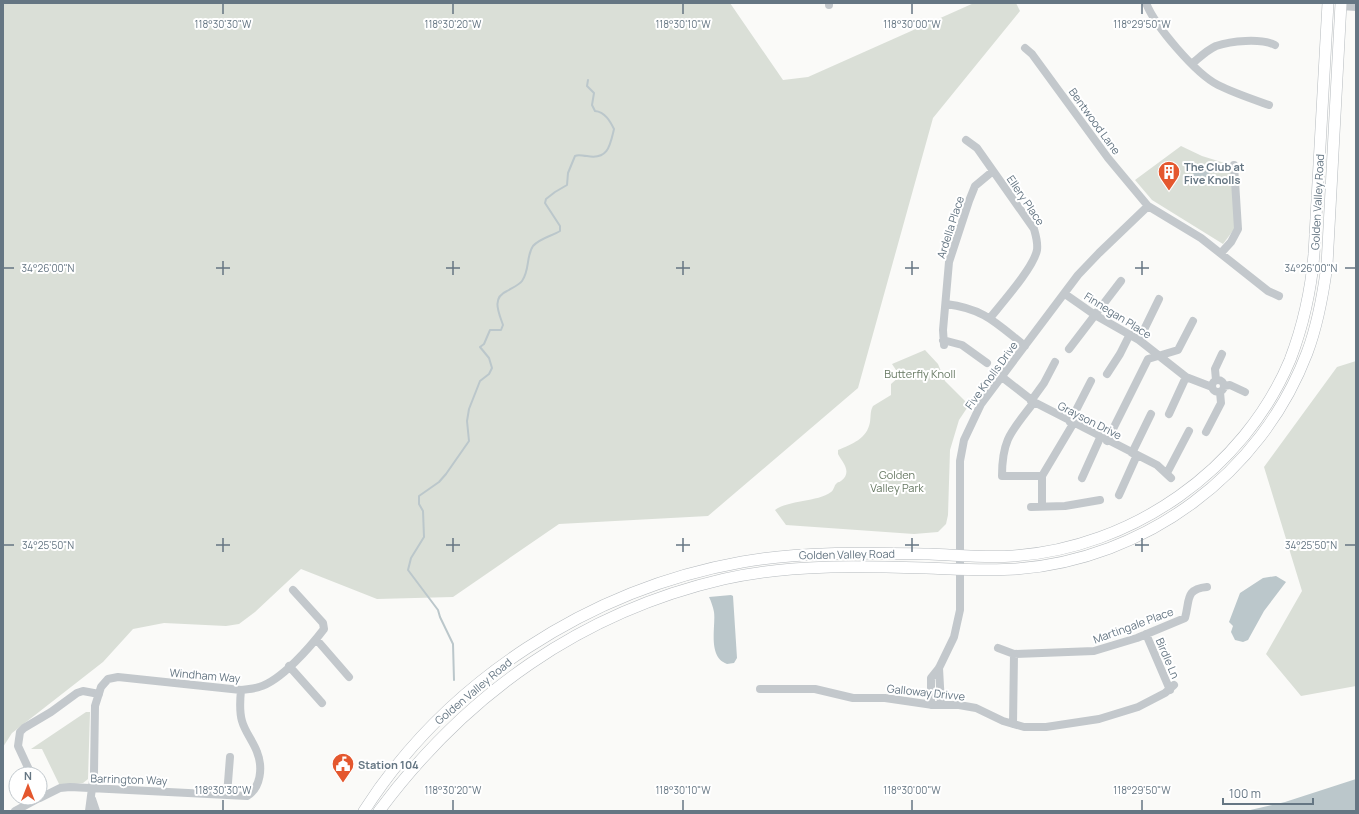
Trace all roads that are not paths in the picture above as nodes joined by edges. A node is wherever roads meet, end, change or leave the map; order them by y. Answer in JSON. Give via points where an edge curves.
{"nodes":[{"id":1,"x":1146,"y":3,"type":"edge"},
{"id":2,"x":1328,"y":3,"type":"edge"},
{"id":3,"x":1341,"y":4,"type":"edge"},
{"id":4,"x":1356,"y":7,"type":"edge"},
{"id":5,"x":1275,"y":45,"type":"dead end"},
{"id":6,"x":1025,"y":48,"type":"dead end"},
{"id":7,"x":1193,"y":63,"type":"junction"},
{"id":8,"x":1269,"y":105,"type":"dead end"},
{"id":9,"x":966,"y":140,"type":"dead end"},
{"id":10,"x":1234,"y":165,"type":"dead end"},
{"id":11,"x":993,"y":171,"type":"junction"},
{"id":12,"x":1148,"y":206,"type":"junction"},
{"id":13,"x":1221,"y":253,"type":"junction"},
{"id":14,"x":1121,"y":281,"type":"dead end"},
{"id":15,"x":1065,"y":294,"type":"junction"},
{"id":16,"x":1279,"y":296,"type":"dead end"},
{"id":17,"x":1158,"y":299,"type":"dead end"},
{"id":18,"x":946,"y":304,"type":"junction"},
{"id":19,"x":1095,"y":315,"type":"junction"},
{"id":20,"x":990,"y":318,"type":"junction"},
{"id":21,"x":1193,"y":321,"type":"dead end"},
{"id":22,"x":1130,"y":334,"type":"junction"},
{"id":23,"x":1139,"y":340,"type":"junction"},
{"id":24,"x":1025,"y":346,"type":"junction"},
{"id":25,"x":1069,"y":349,"type":"dead end"},
{"id":26,"x":1160,"y":354,"type":"junction"},
{"id":27,"x":1222,"y":354,"type":"dead end"},
{"id":28,"x":1055,"y":362,"type":"dead end"},
{"id":29,"x":987,"y":363,"type":"dead end"},
{"id":30,"x":1107,"y":374,"type":"dead end"},
{"id":31,"x":1002,"y":377,"type":"junction"},
{"id":32,"x":1186,"y":377,"type":"junction"},
{"id":33,"x":1091,"y":381,"type":"dead end"},
{"id":34,"x":1214,"y":384,"type":"junction"},
{"id":35,"x":1222,"y":389,"type":"junction"},
{"id":36,"x":1245,"y":392,"type":"dead end"},
{"id":37,"x":1032,"y":401,"type":"junction"},
{"id":38,"x":1151,"y":414,"type":"dead end"},
{"id":39,"x":1169,"y":414,"type":"dead end"},
{"id":40,"x":1071,"y":423,"type":"junction"},
{"id":41,"x":1189,"y":431,"type":"dead end"},
{"id":42,"x":1206,"y":432,"type":"dead end"},
{"id":43,"x":1104,"y":439,"type":"junction"},
{"id":44,"x":1135,"y":454,"type":"junction"},
{"id":45,"x":1042,"y":476,"type":"junction"},
{"id":46,"x":1082,"y":478,"type":"dead end"},
{"id":47,"x":1119,"y":495,"type":"dead end"},
{"id":48,"x":1100,"y":500,"type":"dead end"},
{"id":49,"x":1042,"y":506,"type":"junction"},
{"id":50,"x":1031,"y":507,"type":"dead end"},
{"id":51,"x":960,"y":555,"type":"junction"},
{"id":52,"x":960,"y":569,"type":"junction"},
{"id":53,"x":1207,"y":587,"type":"dead end"},
{"id":54,"x":293,"y":590,"type":"dead end"},
{"id":55,"x":1146,"y":634,"type":"junction"},
{"id":56,"x":316,"y":639,"type":"junction"},
{"id":57,"x":998,"y":648,"type":"dead end"},
{"id":58,"x":1014,"y":654,"type":"junction"},
{"id":59,"x":289,"y":666,"type":"junction"},
{"id":60,"x":939,"y":668,"type":"junction"},
{"id":61,"x":349,"y":676,"type":"dead end"},
{"id":62,"x":1172,"y":687,"type":"joint"},
{"id":63,"x":760,"y":689,"type":"dead end"},
{"id":64,"x":241,"y":690,"type":"junction"},
{"id":65,"x":99,"y":694,"type":"junction"},
{"id":66,"x":322,"y":703,"type":"dead end"},
{"id":67,"x":931,"y":705,"type":"junction"},
{"id":68,"x":940,"y":706,"type":"junction"},
{"id":69,"x":1013,"y":724,"type":"junction"},
{"id":70,"x":230,"y":757,"type":"dead end"},
{"id":71,"x":27,"y":766,"type":"edge"},
{"id":72,"x":391,"y":773,"type":"junction"},
{"id":73,"x":92,"y":788,"type":"junction"},
{"id":74,"x":48,"y":793,"type":"edge"},
{"id":75,"x":227,"y":795,"type":"junction"},
{"id":76,"x":92,"y":799,"type":"junction"},
{"id":77,"x":24,"y":806,"type":"edge"},
{"id":78,"x":15,"y":811,"type":"edge"},
{"id":79,"x":89,"y":811,"type":"edge"},
{"id":80,"x":96,"y":811,"type":"edge"},
{"id":81,"x":364,"y":811,"type":"edge"},
{"id":82,"x":378,"y":811,"type":"edge"}],
"edges":[{"from":1,"to":7,"type":"street","via":[[1157,24]]},
{"from":2,"to":51,"type":"main road","name":"Golden Valley Road","via":[[1312,280],[1304,316],[1288,362],[1276,388],[1256,420],[1233,448],[1198,482],[1159,510],[1129,526],[1054,550],[1015,556]]},
{"from":3,"to":4,"type":"street"},
{"from":3,"to":52,"type":"main road","name":"Golden Valley Road","via":[[1330,233],[1325,281],[1320,312],[1307,354],[1275,417],[1249,451],[1221,481],[1198,500],[1150,531],[1107,550],[1059,563],[1014,569]]},
{"from":5,"to":7,"type":"street","via":[[1258,42],[1226,43],[1206,52]]},
{"from":6,"to":12,"type":"street","name":"Bentwood Lane","via":[[1108,158]]},
{"from":7,"to":8,"type":"street","via":[[1218,85]]},
{"from":9,"to":11,"type":"street","name":"Ellery Place","via":[[977,148]]},
{"from":10,"to":13,"type":"street","via":[[1238,229]]},
{"from":11,"to":18,"type":"street","name":"Ardella Place","via":[[975,186],[969,201],[949,262]]},
{"from":11,"to":20,"type":"street","name":"Ellery Place","via":[[1034,229],[1037,250],[1032,262]]},
{"from":12,"to":13,"type":"street","name":"Bentwood Lane"},
{"from":12,"to":15,"type":"street","name":"Five Knolls Drive","via":[[1078,275]]},
{"from":13,"to":16,"type":"street","name":"Bentwood Lane","via":[[1268,291]]},
{"from":14,"to":19,"type":"street"},
{"from":15,"to":19,"type":"street","name":"Finnegan Place"},
{"from":15,"to":24,"type":"street","name":"Five Knolls Drive"},
{"from":17,"to":23,"type":"street"},
{"from":18,"to":20,"type":"street","via":[[966,307]]},
{"from":18,"to":29,"type":"street","name":"Ardella Place","via":[[944,342],[962,344]]},
{"from":19,"to":22,"type":"street","name":"Finnegan Place"},
{"from":19,"to":25,"type":"street"},
{"from":20,"to":24,"type":"street"},
{"from":21,"to":26,"type":"street","via":[[1178,350]]},
{"from":22,"to":23,"type":"street","name":"Finnegan Place"},
{"from":22,"to":30,"type":"street"},
{"from":23,"to":26,"type":"street","name":"Finnegan Place"},
{"from":24,"to":31,"type":"street","name":"Five Knolls Drive"},
{"from":26,"to":32,"type":"street","name":"Finnegan Place"},
{"from":26,"to":43,"type":"street","via":[[1148,359]]},
{"from":27,"to":34,"type":"street","via":[[1215,369]]},
{"from":28,"to":37,"type":"street"},
{"from":31,"to":37,"type":"street","name":"Grayson Drive"},
{"from":31,"to":51,"type":"street","name":"Five Knolls Drive","via":[[981,404],[964,440],[959,476]]},
{"from":32,"to":34,"type":"street","name":"Finnegan Place"},
{"from":32,"to":39,"type":"street"},
{"from":33,"to":40,"type":"street"},
{"from":34,"to":35,"type":"street","name":"Finnegan Place","via":[[1214,391]]},
{"from":35,"to":36,"type":"street","name":"Finnegan Place","via":[[1230,385]]},
{"from":35,"to":42,"type":"street","via":[[1221,403]]},
{"from":37,"to":40,"type":"street","name":"Grayson Drive"},
{"from":37,"to":45,"type":"street","via":[[1008,436],[1003,448],[1002,476]]},
{"from":38,"to":44,"type":"street"},
{"from":40,"to":43,"type":"street","name":"Grayson Drive"},
{"from":40,"to":45,"type":"street"},
{"from":41,"to":44,"type":"street","name":"Grayson Drive","via":[[1169,475]]},
{"from":43,"to":44,"type":"street","name":"Grayson Drive"},
{"from":43,"to":46,"type":"street"},
{"from":44,"to":47,"type":"street"},
{"from":45,"to":49,"type":"street"},
{"from":48,"to":49,"type":"street","via":[[1078,505]]},
{"from":49,"to":50,"type":"street"},
{"from":51,"to":52,"type":"street","name":"Five Knolls Drive"},
{"from":51,"to":72,"type":"main road","name":"Golden Valley Road","via":[[861,552],[770,557],[711,568],[639,591],[597,608],[563,626],[495,670],[426,732]]},
{"from":52,"to":60,"type":"street","name":"Five Knolls Drive","via":[[960,610],[954,637]]},
{"from":52,"to":82,"type":"main road","name":"Golden Valley Road","via":[[848,566],[772,571],[702,585],[631,608],[568,639],[503,681],[436,742]]},
{"from":53,"to":55,"type":"street","name":"Martingale Place","via":[[1196,588],[1190,592],[1185,618]]},
{"from":54,"to":56,"type":"street","name":"Windham Way","via":[[323,623],[324,629]]},
{"from":55,"to":58,"type":"street","name":"Martingale Place","via":[[1094,651]]},
{"from":55,"to":62,"type":"street","name":"Birdle Ln"},
{"from":56,"to":59,"type":"street","name":"Windham Way"},
{"from":56,"to":61,"type":"street"},
{"from":57,"to":58,"type":"street","name":"Martingale Place"},
{"from":58,"to":69,"type":"street"},
{"from":59,"to":64,"type":"street","name":"Windham Way","via":[[276,679],[260,687]]},
{"from":59,"to":66,"type":"street"},
{"from":60,"to":67,"type":"street","name":"Five Knolls Drive","via":[[931,678]]},
{"from":60,"to":68,"type":"street"},
{"from":62,"to":69,"type":"street","name":"Galloway Drivve","via":[[1138,707],[1100,719],[1046,726],[1024,727]]},
{"from":63,"to":67,"type":"street","name":"Galloway Drivve","via":[[815,689],[853,698],[885,698]]},
{"from":64,"to":65,"type":"street","name":"Windham Way","via":[[118,677],[108,679]]},
{"from":64,"to":75,"type":"street","name":"Barrington Way","via":[[242,722],[258,753],[260,772],[254,792],[247,796]]},
{"from":65,"to":71,"type":"street","via":[[83,691],[20,732],[18,746]]},
{"from":65,"to":73,"type":"street","via":[[96,706]]},
{"from":67,"to":68,"type":"street","name":"Galloway Drivve"},
{"from":68,"to":69,"type":"street","name":"Galloway Drivve","via":[[959,705],[976,708]]},
{"from":70,"to":75,"type":"street"},
{"from":72,"to":81,"type":"main road","name":"Golden Valley Road"},
{"from":72,"to":82,"type":"main road","via":[[394,778],[378,802]]},
{"from":73,"to":74,"type":"street","name":"Barrington Way","via":[[60,788]]},
{"from":73,"to":75,"type":"street","name":"Barrington Way"},
{"from":73,"to":76,"type":"street"},
{"from":76,"to":79,"type":"street"},
{"from":76,"to":80,"type":"street"},
{"from":77,"to":78,"type":"street","name":"Barrington Way"}]}
